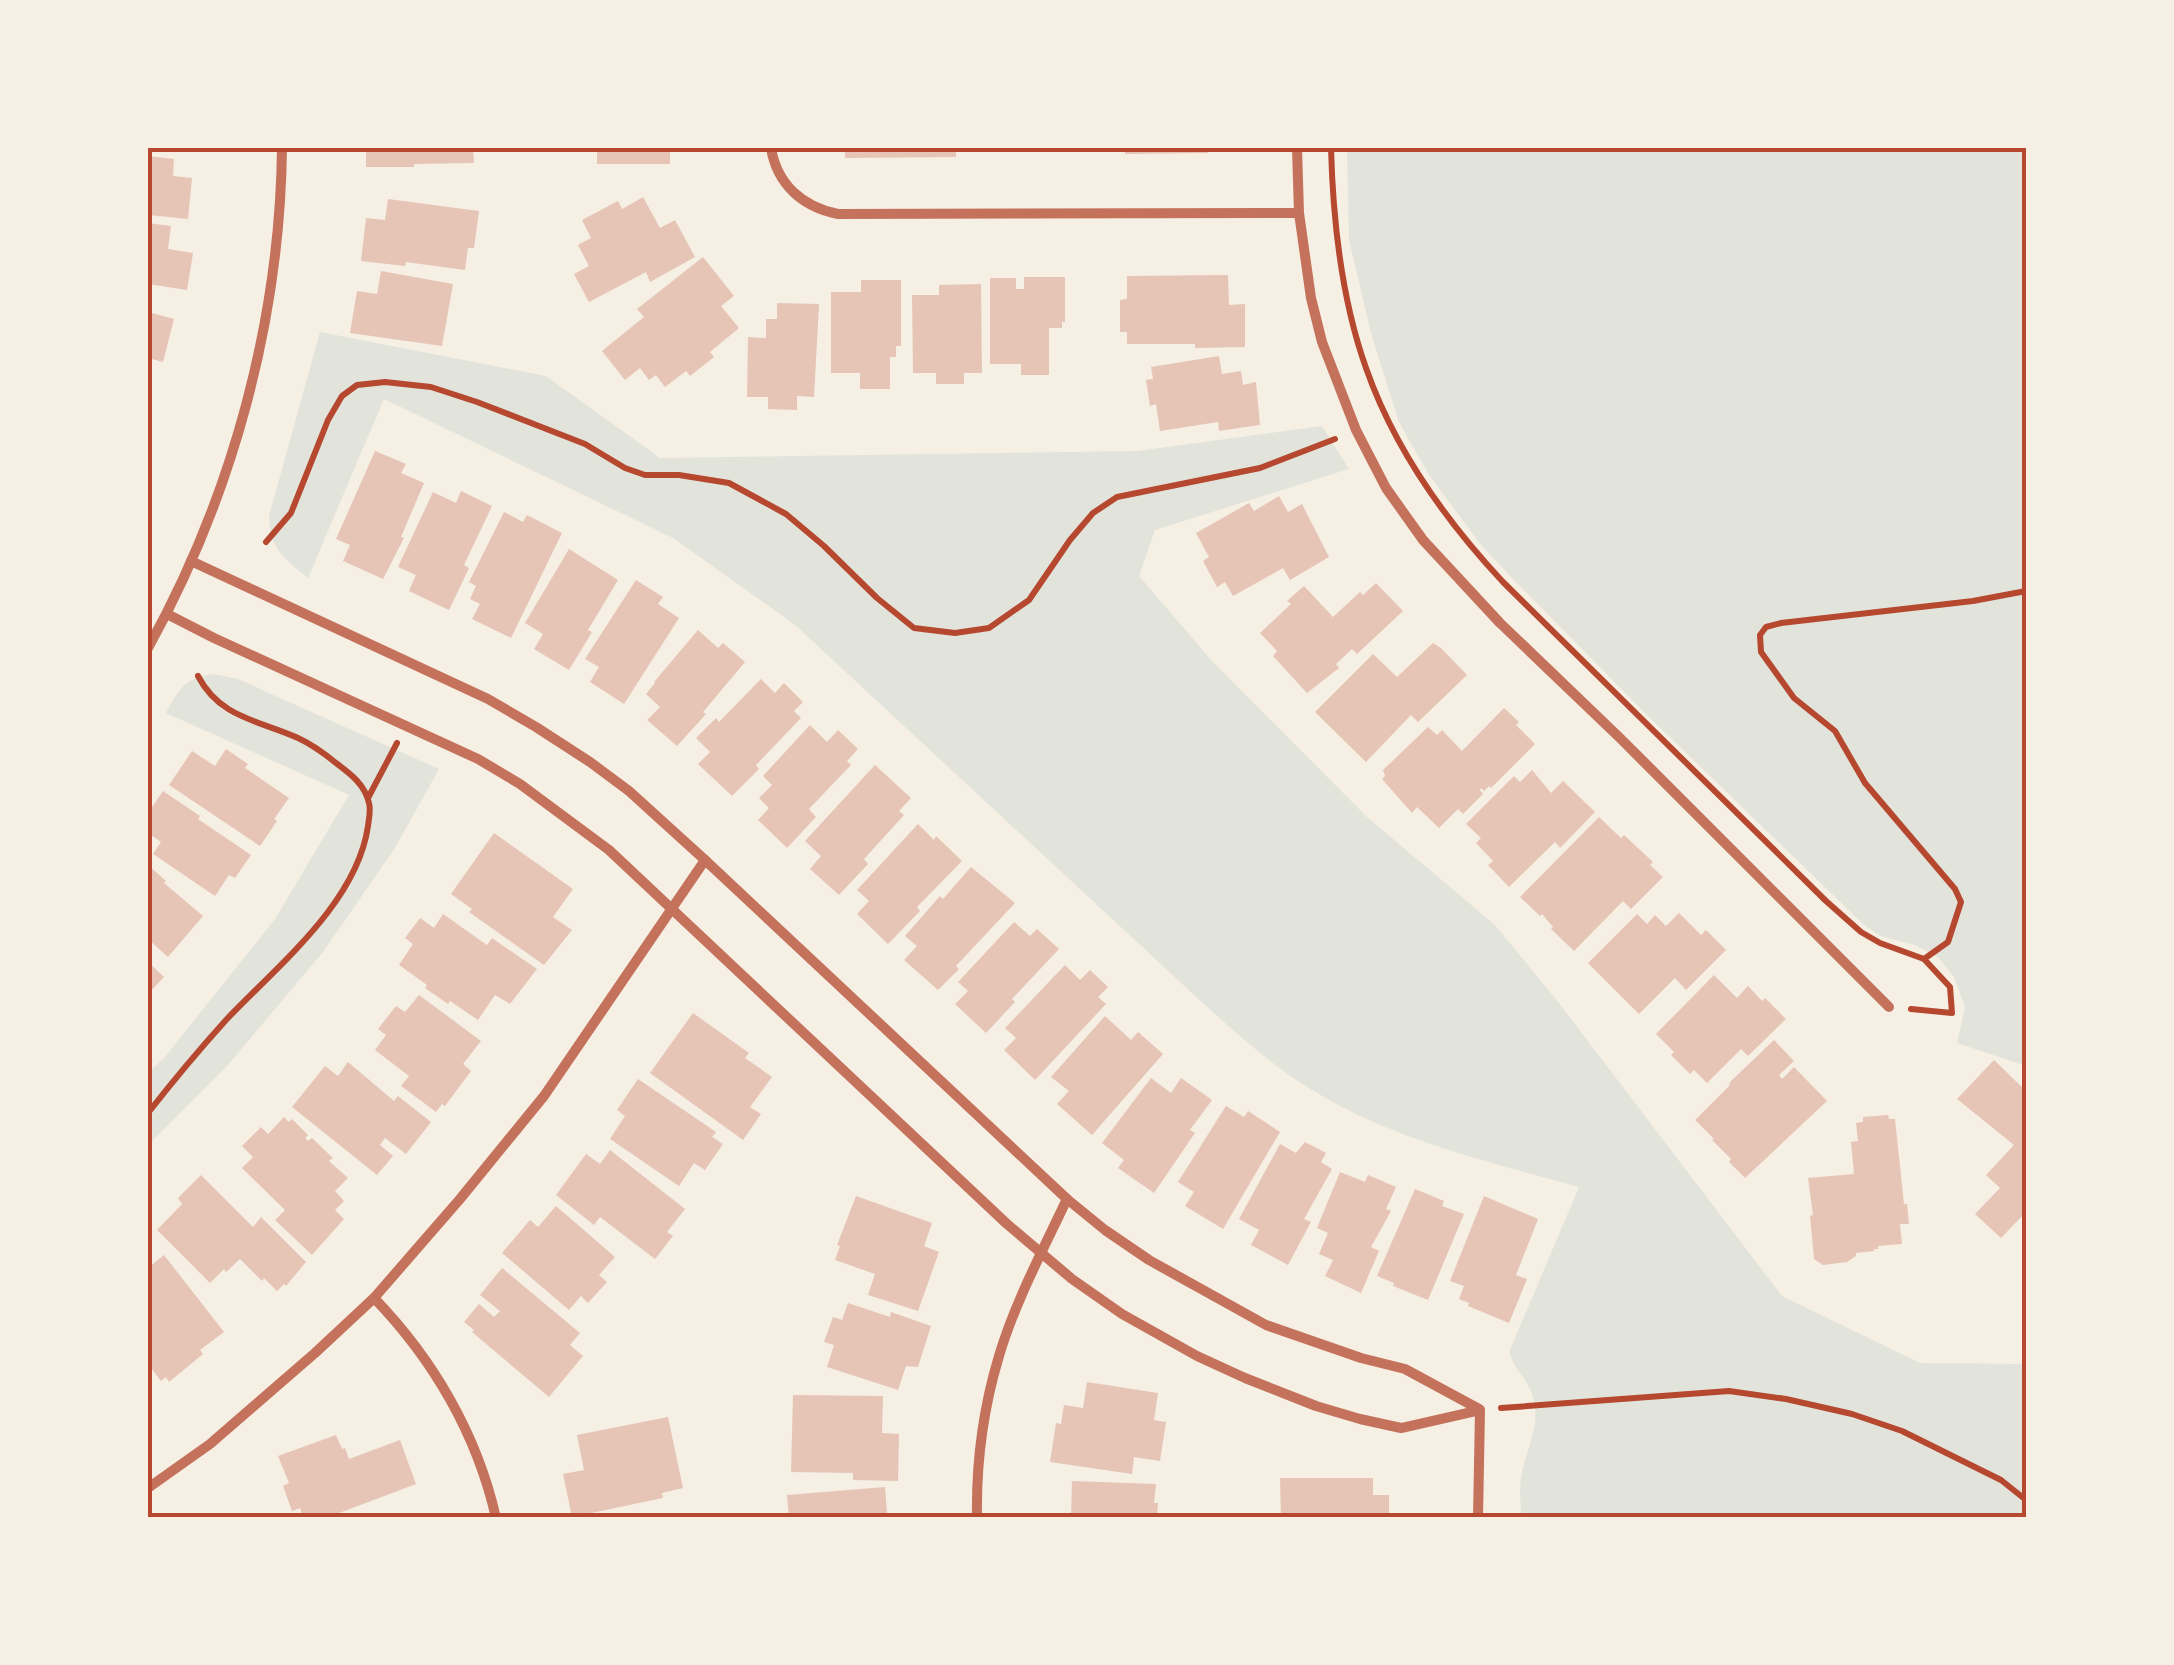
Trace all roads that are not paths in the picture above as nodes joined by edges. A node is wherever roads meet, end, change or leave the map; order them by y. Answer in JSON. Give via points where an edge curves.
{"nodes":[{"id":1,"x":282,"y":148,"type":"edge"},
{"id":2,"x":771,"y":148,"type":"edge"},
{"id":3,"x":1296,"y":148,"type":"edge"},
{"id":4,"x":1299,"y":213,"type":"junction"},
{"id":5,"x":192,"y":560,"type":"junction"},
{"id":6,"x":166,"y":614,"type":"junction"},
{"id":7,"x":148,"y":648,"type":"edge"},
{"id":8,"x":706,"y":860,"type":"junction"},
{"id":9,"x":671,"y":909,"type":"junction"},
{"id":10,"x":1889,"y":1008,"type":"road end"},
{"id":11,"x":1067,"y":1199,"type":"junction"},
{"id":12,"x":1041,"y":1254,"type":"junction"},
{"id":13,"x":374,"y":1298,"type":"junction"},
{"id":14,"x":1480,"y":1410,"type":"junction"},
{"id":15,"x":148,"y":1488,"type":"edge"},
{"id":16,"x":496,"y":1518,"type":"edge"},
{"id":17,"x":978,"y":1518,"type":"edge"},
{"id":18,"x":1478,"y":1518,"type":"edge"}],
"edges":[{"from":1,"to":5,"type":"street","via":[[264,324],[230,462]]},
{"from":2,"to":4,"type":"street","via":[[794,196],[838,214]]},
{"from":3,"to":4,"type":"street"},
{"from":4,"to":10,"type":"street","via":[[1322,342],[1356,430],[1423,540]]},
{"from":5,"to":6,"type":"street"},
{"from":5,"to":8,"type":"street","via":[[536,726],[629,792]]},
{"from":6,"to":7,"type":"street"},
{"from":6,"to":9,"type":"street","via":[[478,759],[608,850]]},
{"from":8,"to":9,"type":"street"},
{"from":8,"to":11,"type":"street"},
{"from":9,"to":12,"type":"street"},
{"from":9,"to":13,"type":"street","via":[[544,1096]]},
{"from":11,"to":12,"type":"street"},
{"from":11,"to":14,"type":"street","via":[[1149,1260],[1266,1325],[1405,1369]]},
{"from":12,"to":14,"type":"street","via":[[1122,1314],[1197,1356],[1316,1406],[1400,1428]]},
{"from":12,"to":17,"type":"street","via":[[1004,1340],[988,1401],[978,1458]]},
{"from":13,"to":15,"type":"street","via":[[210,1444]]},
{"from":13,"to":16,"type":"street","via":[[405,1330],[444,1390],[478,1455]]},
{"from":14,"to":18,"type":"street"}]}
